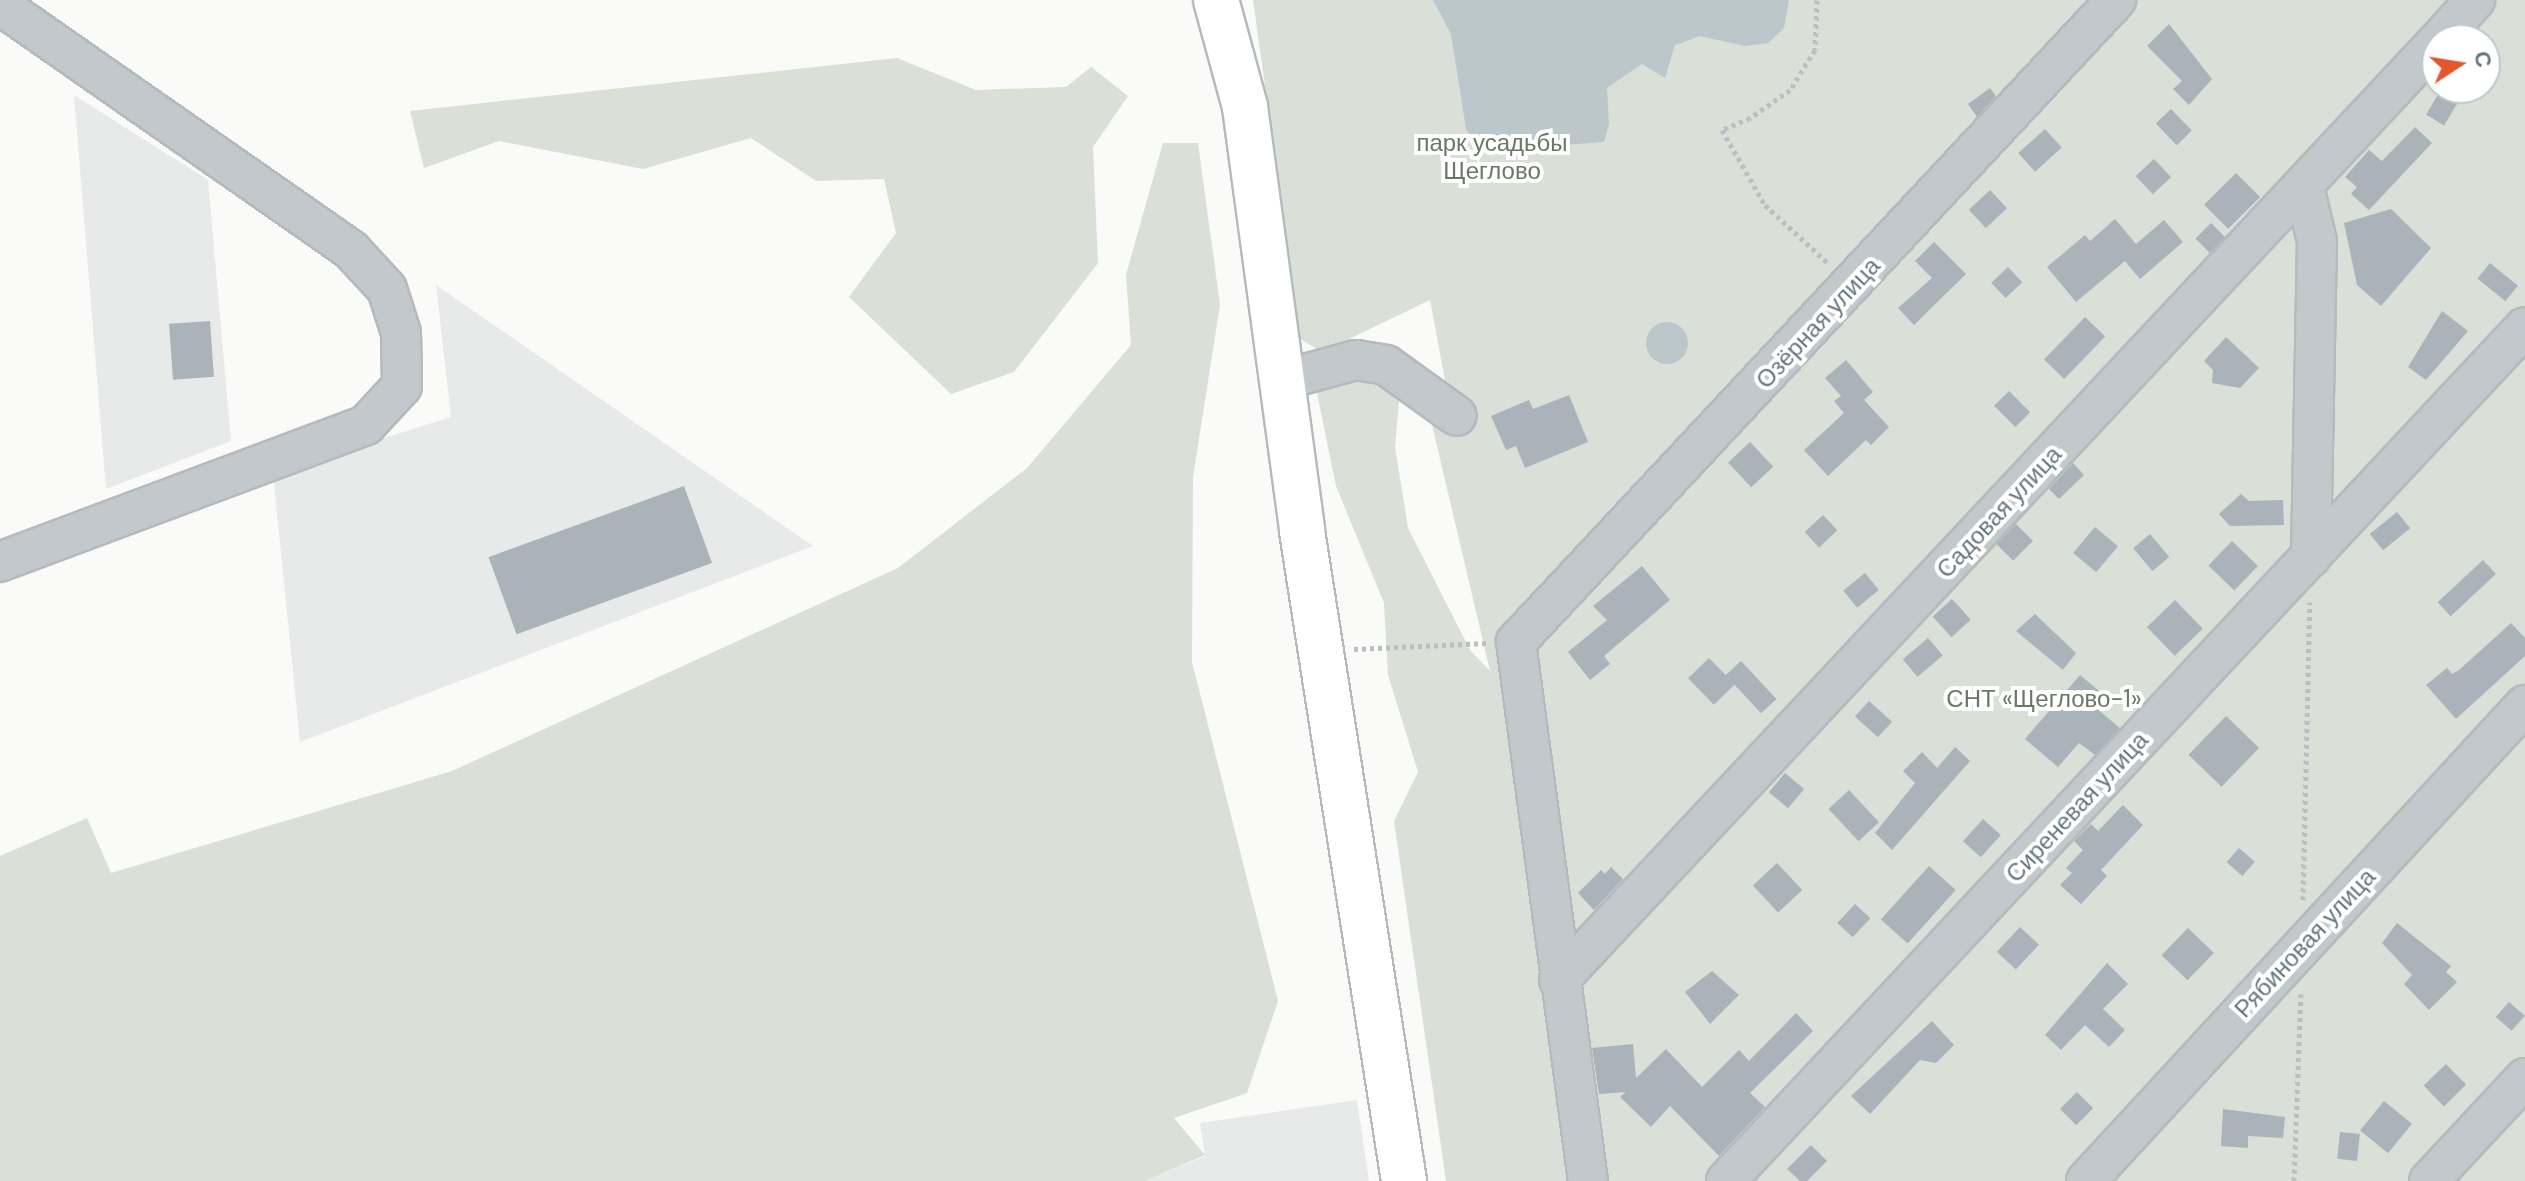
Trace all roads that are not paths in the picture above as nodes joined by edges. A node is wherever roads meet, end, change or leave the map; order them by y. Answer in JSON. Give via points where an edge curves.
{"nodes":[{"id":1,"x":1216,"y":0,"type":"edge"},
{"id":2,"x":2116,"y":0,"type":"edge"},
{"id":3,"x":2475,"y":0,"type":"edge"},
{"id":4,"x":0,"y":5,"type":"edge"},
{"id":5,"x":2453,"y":24,"type":"edge"},
{"id":6,"x":2421,"y":60,"type":"edge"},
{"id":7,"x":2304,"y":187,"type":"junction"},
{"id":8,"x":2525,"y":327,"type":"edge"},
{"id":9,"x":1283,"y":380,"type":"junction"},
{"id":10,"x":1457,"y":416,"type":"dead end"},
{"id":11,"x":2311,"y":557,"type":"junction"},
{"id":12,"x":0,"y":562,"type":"edge"},
{"id":13,"x":2525,"y":705,"type":"edge"},
{"id":14,"x":1559,"y":980,"type":"junction"},
{"id":15,"x":2525,"y":1078,"type":"edge"},
{"id":16,"x":1404,"y":1181,"type":"edge"},
{"id":17,"x":1588,"y":1181,"type":"edge"},
{"id":18,"x":1726,"y":1181,"type":"edge"},
{"id":19,"x":2086,"y":1181,"type":"edge"},
{"id":20,"x":2429,"y":1181,"type":"edge"}],
"edges":[{"from":1,"to":9,"type":"main road","via":[[1245,107]]},
{"from":2,"to":14,"type":"street","name":"Озёрная улица","via":[[1516,642]]},
{"from":3,"to":5,"type":"street","name":"Садовая улица"},
{"from":4,"to":12,"type":"street","via":[[351,250],[387,289],[401,333],[402,386],[366,425]]},
{"from":6,"to":7,"type":"street","name":"Садовая улица"},
{"from":7,"to":11,"type":"street","via":[[2317,241]]},
{"from":7,"to":14,"type":"street","name":"Садовая улица"},
{"from":8,"to":11,"type":"street","name":"Сиреневая улица"},
{"from":9,"to":10,"type":"street","via":[[1356,360],[1386,365]]},
{"from":9,"to":16,"type":"main road"},
{"from":11,"to":18,"type":"street","name":"Сиреневая улица"},
{"from":13,"to":19,"type":"street","name":"Рябиновая улица"},
{"from":14,"to":17,"type":"street"},
{"from":15,"to":20,"type":"street"}]}
